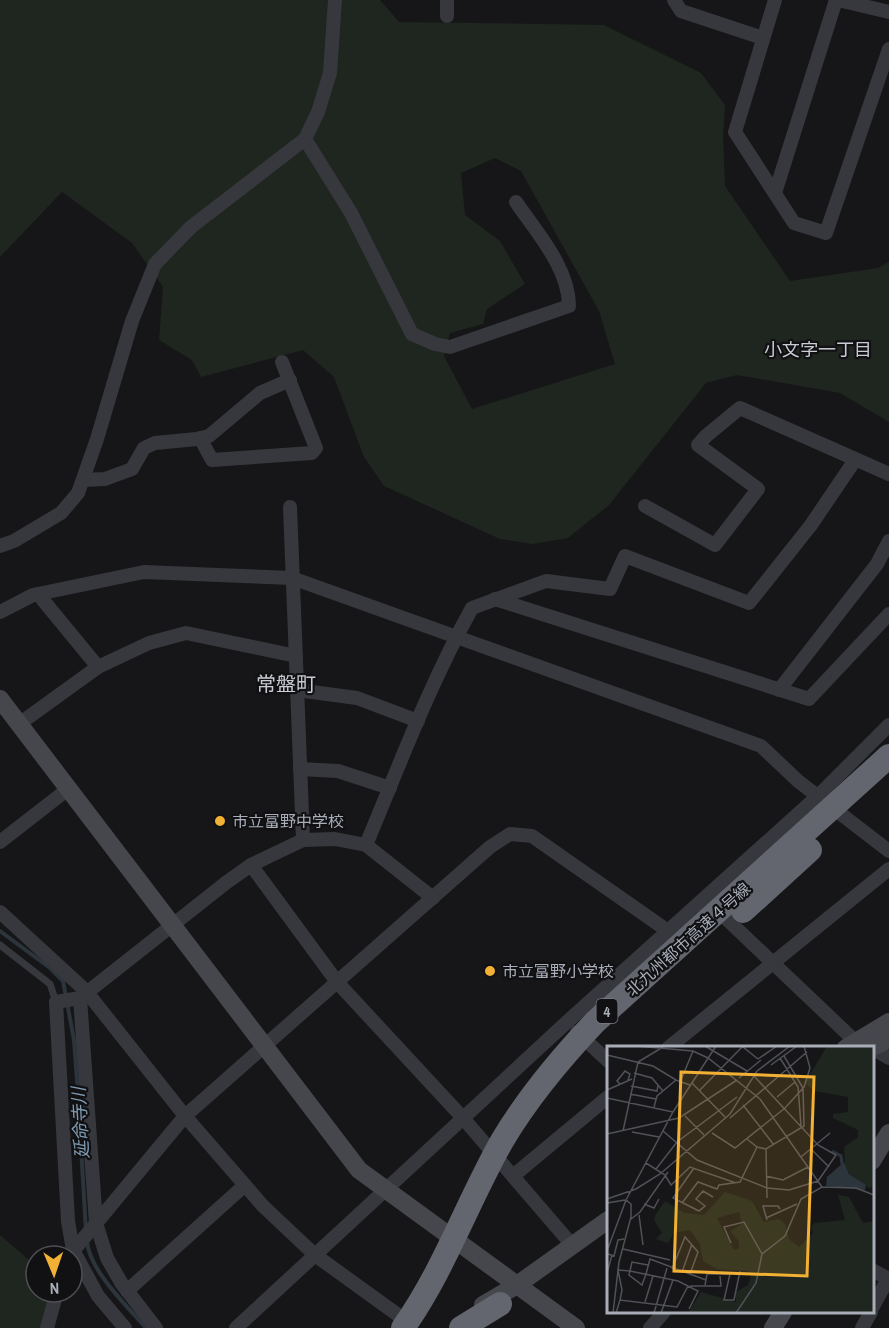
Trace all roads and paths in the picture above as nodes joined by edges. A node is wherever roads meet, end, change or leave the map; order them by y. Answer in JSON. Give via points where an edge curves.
{"nodes":[{"id":1,"x":335,"y":0,"type":"edge"},
{"id":2,"x":447,"y":0,"type":"edge"},
{"id":3,"x":674,"y":0,"type":"edge"},
{"id":4,"x":775,"y":0,"type":"edge"},
{"id":5,"x":837,"y":0,"type":"edge"},
{"id":6,"x":889,"y":12,"type":"edge"},
{"id":7,"x":447,"y":16,"type":"dead end"},
{"id":8,"x":763,"y":38,"type":"junction"},
{"id":9,"x":889,"y":49,"type":"edge"},
{"id":10,"x":305,"y":139,"type":"junction"},
{"id":11,"x":775,"y":193,"type":"junction"},
{"id":12,"x":516,"y":202,"type":"dead end"},
{"id":13,"x":282,"y":362,"type":"dead end"},
{"id":14,"x":290,"y":380,"type":"junction"},
{"id":15,"x":200,"y":438,"type":"junction"},
{"id":16,"x":855,"y":460,"type":"junction"},
{"id":17,"x":889,"y":474,"type":"edge"},
{"id":18,"x":83,"y":480,"type":"junction"},
{"id":19,"x":645,"y":506,"type":"dead end"},
{"id":20,"x":290,"y":507,"type":"dead end"},
{"id":21,"x":889,"y":541,"type":"edge"},
{"id":22,"x":0,"y":546,"type":"edge"},
{"id":23,"x":292,"y":578,"type":"junction"},
{"id":24,"x":38,"y":594,"type":"junction"},
{"id":25,"x":495,"y":599,"type":"junction"},
{"id":26,"x":0,"y":612,"type":"edge"},
{"id":27,"x":889,"y":614,"type":"edge"},
{"id":28,"x":455,"y":638,"type":"junction"},
{"id":29,"x":296,"y":656,"type":"junction"},
{"id":30,"x":98,"y":668,"type":"junction"},
{"id":31,"x":297,"y":690,"type":"junction"},
{"id":32,"x":779,"y":690,"type":"junction"},
{"id":33,"x":0,"y":699,"type":"edge"},
{"id":34,"x":418,"y":721,"type":"junction"},
{"id":35,"x":19,"y":724,"type":"junction"},
{"id":36,"x":889,"y":725,"type":"edge"},
{"id":37,"x":889,"y":756,"type":"edge"},
{"id":38,"x":300,"y":769,"type":"junction"},
{"id":39,"x":889,"y":777,"type":"edge"},
{"id":40,"x":390,"y":788,"type":"junction"},
{"id":41,"x":68,"y":789,"type":"junction"},
{"id":42,"x":819,"y":795,"type":"junction"},
{"id":43,"x":303,"y":840,"type":"junction"},
{"id":44,"x":0,"y":841,"type":"edge"},
{"id":45,"x":366,"y":845,"type":"junction"},
{"id":46,"x":889,"y":851,"type":"edge"},
{"id":47,"x":251,"y":866,"type":"junction"},
{"id":48,"x":889,"y":869,"type":"edge"},
{"id":49,"x":433,"y":898,"type":"junction"},
{"id":50,"x":705,"y":898,"type":"junction"},
{"id":51,"x":0,"y":912,"type":"edge"},
{"id":52,"x":172,"y":924,"type":"junction"},
{"id":53,"x":669,"y":931,"type":"junction"},
{"id":54,"x":0,"y":945,"type":"edge"},
{"id":55,"x":773,"y":963,"type":"junction"},
{"id":56,"x":337,"y":982,"type":"junction"},
{"id":57,"x":83,"y":995,"type":"junction"},
{"id":58,"x":56,"y":1002,"type":"junction"},
{"id":59,"x":567,"y":1022,"type":"junction"},
{"id":60,"x":889,"y":1022,"type":"edge"},
{"id":61,"x":889,"y":1039,"type":"edge"},
{"id":62,"x":265,"y":1045,"type":"junction"},
{"id":63,"x":669,"y":1046,"type":"edge"},
{"id":64,"x":865,"y":1046,"type":"edge"},
{"id":65,"x":874,"y":1050,"type":"edge"},
{"id":66,"x":889,"y":1058,"type":"edge"},
{"id":67,"x":607,"y":1059,"type":"edge"},
{"id":68,"x":607,"y":1099,"type":"edge"},
{"id":69,"x":185,"y":1116,"type":"junction"},
{"id":70,"x":463,"y":1118,"type":"junction"},
{"id":71,"x":889,"y":1133,"type":"edge"},
{"id":72,"x":874,"y":1159,"type":"edge"},
{"id":73,"x":513,"y":1176,"type":"junction"},
{"id":74,"x":245,"y":1185,"type":"junction"},
{"id":75,"x":386,"y":1189,"type":"junction"},
{"id":76,"x":607,"y":1221,"type":"edge"},
{"id":77,"x":96,"y":1223,"type":"junction"},
{"id":78,"x":461,"y":1243,"type":"junction"},
{"id":79,"x":70,"y":1244,"type":"edge"},
{"id":80,"x":78,"y":1244,"type":"edge"},
{"id":81,"x":572,"y":1245,"type":"junction"},
{"id":82,"x":315,"y":1255,"type":"junction"},
{"id":83,"x":874,"y":1271,"type":"edge"},
{"id":84,"x":84,"y":1274,"type":"edge"},
{"id":85,"x":889,"y":1279,"type":"edge"},
{"id":86,"x":517,"y":1285,"type":"junction"},
{"id":87,"x":127,"y":1290,"type":"junction"},
{"id":88,"x":54,"y":1304,"type":"edge"},
{"id":89,"x":500,"y":1304,"type":"joint"},
{"id":90,"x":874,"y":1306,"type":"edge"},
{"id":91,"x":662,"y":1313,"type":"edge"},
{"id":92,"x":782,"y":1313,"type":"edge"},
{"id":93,"x":870,"y":1313,"type":"edge"},
{"id":94,"x":458,"y":1326,"type":"edge"},
{"id":95,"x":409,"y":1327,"type":"edge"},
{"id":96,"x":47,"y":1328,"type":"edge"},
{"id":97,"x":125,"y":1328,"type":"edge"},
{"id":98,"x":156,"y":1328,"type":"edge"},
{"id":99,"x":236,"y":1328,"type":"edge"},
{"id":100,"x":576,"y":1328,"type":"edge"},
{"id":101,"x":650,"y":1328,"type":"edge"},
{"id":102,"x":773,"y":1328,"type":"edge"},
{"id":103,"x":862,"y":1328,"type":"edge"}],
"edges":[{"from":1,"to":10,"type":"street","via":[[330,73]]},
{"from":2,"to":7,"type":"street"},
{"from":3,"to":8,"type":"street","via":[[681,11]]},
{"from":4,"to":8,"type":"street"},
{"from":5,"to":6,"type":"street"},
{"from":5,"to":11,"type":"street"},
{"from":8,"to":11,"type":"street","via":[[735,132]]},
{"from":9,"to":11,"type":"street","via":[[826,233],[794,223]]},
{"from":10,"to":12,"type":"street","via":[[351,213],[412,334],[435,344],[450,347],[569,306],[569,292],[556,260]]},
{"from":10,"to":18,"type":"street","via":[[191,227],[155,264],[132,321]]},
{"from":13,"to":14,"type":"street"},
{"from":14,"to":15,"type":"street","via":[[260,393],[210,436]]},
{"from":14,"to":15,"type":"street","via":[[316,448],[312,453],[212,460]]},
{"from":15,"to":18,"type":"street","via":[[155,443],[144,448],[132,470],[105,479]]},
{"from":16,"to":17,"type":"street"},
{"from":16,"to":19,"type":"street","via":[[740,408],[698,445],[758,489],[715,545]]},
{"from":16,"to":25,"type":"street","via":[[811,525],[749,603],[625,556],[610,589],[546,581]]},
{"from":18,"to":22,"type":"street","via":[[78,493],[61,513]]},
{"from":20,"to":23,"type":"street"},
{"from":21,"to":32,"type":"street","via":[[877,564]]},
{"from":23,"to":24,"type":"street","via":[[144,572]]},
{"from":23,"to":28,"type":"street"},
{"from":23,"to":29,"type":"street"},
{"from":24,"to":26,"type":"street"},
{"from":24,"to":30,"type":"street"},
{"from":25,"to":28,"type":"street","via":[[472,608]]},
{"from":25,"to":32,"type":"street"},
{"from":27,"to":32,"type":"street","via":[[809,699]]},
{"from":28,"to":34,"type":"street"},
{"from":28,"to":42,"type":"street","via":[[761,746]]},
{"from":29,"to":30,"type":"street","via":[[186,633],[150,643]]},
{"from":29,"to":31,"type":"street"},
{"from":30,"to":35,"type":"street"},
{"from":31,"to":34,"type":"street","via":[[357,698]]},
{"from":31,"to":38,"type":"street"},
{"from":33,"to":35,"type":"street"},
{"from":34,"to":40,"type":"street"},
{"from":35,"to":41,"type":"street"},
{"from":36,"to":42,"type":"street"},
{"from":37,"to":95,"type":"highway","name":"北九州都市高速４号線","number":"4","bridge":true,"via":[[595,1022],[555,1064],[502,1142]]},
{"from":38,"to":40,"type":"street","via":[[338,771]]},
{"from":38,"to":43,"type":"street"},
{"from":39,"to":95,"type":"highway","name":"北九州都市高速４号線","number":"4","bridge":true,"via":[[577,1062],[546,1099],[514,1149],[450,1279]]},
{"from":40,"to":45,"type":"street"},
{"from":41,"to":44,"type":"street"},
{"from":41,"to":52,"type":"street"},
{"from":42,"to":46,"type":"street"},
{"from":42,"to":50,"type":"street"},
{"from":43,"to":45,"type":"street","via":[[335,839]]},
{"from":43,"to":47,"type":"street"},
{"from":45,"to":49,"type":"street"},
{"from":47,"to":52,"type":"street"},
{"from":47,"to":56,"type":"street"},
{"from":48,"to":55,"type":"street"},
{"from":49,"to":53,"type":"street","via":[[510,834],[531,836]]},
{"from":49,"to":56,"type":"street"},
{"from":50,"to":53,"type":"street"},
{"from":50,"to":55,"type":"street"},
{"from":51,"to":57,"type":"street"},
{"from":52,"to":57,"type":"street"},
{"from":52,"to":62,"type":"street"},
{"from":53,"to":59,"type":"street"},
{"from":54,"to":58,"type":"lane","via":[[51,984]]},
{"from":55,"to":63,"type":"street"},
{"from":55,"to":64,"type":"street"},
{"from":56,"to":62,"type":"street"},
{"from":56,"to":70,"type":"street"},
{"from":57,"to":58,"type":"street"},
{"from":57,"to":69,"type":"street"},
{"from":57,"to":77,"type":"street"},
{"from":58,"to":79,"type":"street"},
{"from":59,"to":67,"type":"street"},
{"from":59,"to":70,"type":"street"},
{"from":60,"to":64,"type":"street"},
{"from":61,"to":64,"type":"street"},
{"from":62,"to":69,"type":"street"},
{"from":62,"to":75,"type":"street","via":[[359,1170]]},
{"from":65,"to":66,"type":"street"},
{"from":68,"to":73,"type":"street"},
{"from":69,"to":74,"type":"street"},
{"from":69,"to":77,"type":"street"},
{"from":70,"to":73,"type":"street"},
{"from":70,"to":75,"type":"street"},
{"from":71,"to":72,"type":"street"},
{"from":73,"to":81,"type":"street"},
{"from":74,"to":82,"type":"street"},
{"from":74,"to":87,"type":"street"},
{"from":75,"to":78,"type":"street"},
{"from":75,"to":82,"type":"street"},
{"from":76,"to":81,"type":"street"},
{"from":77,"to":80,"type":"street"},
{"from":77,"to":87,"type":"street","via":[[107,1258]]},
{"from":78,"to":86,"type":"street"},
{"from":78,"to":95,"type":"street","via":[[431,1298]]},
{"from":81,"to":86,"type":"street"},
{"from":82,"to":95,"type":"street"},
{"from":82,"to":99,"type":"street"},
{"from":83,"to":85,"type":"street"},
{"from":84,"to":97,"type":"street"},
{"from":85,"to":90,"type":"street"},
{"from":86,"to":89,"type":"street"},
{"from":86,"to":94,"type":"street"},
{"from":86,"to":100,"type":"street"},
{"from":87,"to":98,"type":"street"},
{"from":88,"to":96,"type":"street"},
{"from":89,"to":94,"type":"highway"},
{"from":91,"to":101,"type":"street"},
{"from":92,"to":102,"type":"street"},
{"from":93,"to":103,"type":"street"}]}
